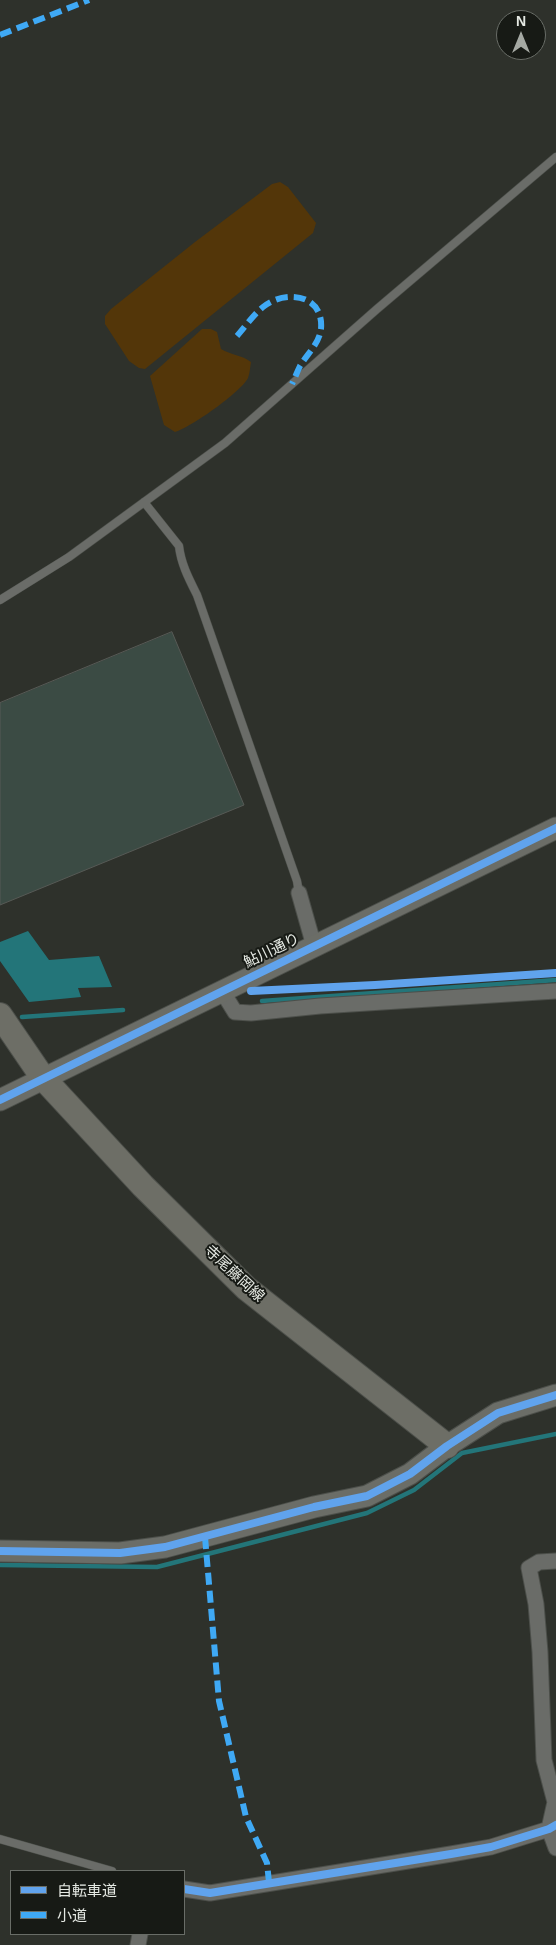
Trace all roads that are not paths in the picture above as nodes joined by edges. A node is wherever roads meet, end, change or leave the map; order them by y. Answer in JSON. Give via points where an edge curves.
{"nodes":[{"id":1,"x":556,"y":157,"type":"edge"},
{"id":2,"x":144,"y":502,"type":"junction"},
{"id":3,"x":0,"y":600,"type":"edge"},
{"id":4,"x":556,"y":828,"type":"edge"},
{"id":5,"x":299,"y":893,"type":"joint"},
{"id":6,"x":314,"y":946,"type":"junction"},
{"id":7,"x":222,"y":991,"type":"junction"},
{"id":8,"x":556,"y":991,"type":"edge"},
{"id":9,"x":0,"y":1014,"type":"edge"},
{"id":10,"x":43,"y":1078,"type":"junction"},
{"id":11,"x":0,"y":1100,"type":"edge"},
{"id":12,"x":556,"y":1395,"type":"edge"},
{"id":13,"x":447,"y":1446,"type":"junction"},
{"id":14,"x":0,"y":1551,"type":"edge"},
{"id":15,"x":556,"y":1561,"type":"edge"},
{"id":16,"x":553,"y":1827,"type":"edge"},
{"id":17,"x":0,"y":1839,"type":"edge"},
{"id":18,"x":556,"y":1848,"type":"edge"},
{"id":19,"x":108,"y":1870,"type":"edge"},
{"id":20,"x":185,"y":1889,"type":"edge"}],
"edges":[{"from":1,"to":2,"type":"lane","via":[[225,443]]},
{"from":2,"to":3,"type":"lane","via":[[69,557]]},
{"from":2,"to":5,"type":"lane","via":[[179,546]]},
{"from":4,"to":6,"type":"street","name":"鮎川通り"},
{"from":5,"to":6,"type":"street"},
{"from":6,"to":7,"type":"street","name":"鮎川通り"},
{"from":7,"to":8,"type":"street","via":[[234,1012],[251,1013]]},
{"from":7,"to":10,"type":"street","name":"鮎川通り"},
{"from":9,"to":10,"type":"main road","name":"寺尾藤岡線"},
{"from":10,"to":11,"type":"street","name":"鮎川通り"},
{"from":10,"to":13,"type":"main road","name":"寺尾藤岡線","via":[[142,1186],[246,1288]]},
{"from":12,"to":13,"type":"street","via":[[498,1413]]},
{"from":13,"to":14,"type":"street","via":[[410,1474],[367,1496],[165,1547],[120,1553]]},
{"from":15,"to":16,"type":"street","via":[[538,1562],[529,1568],[540,1652],[544,1760],[555,1802]]},
{"from":16,"to":18,"type":"street"},
{"from":16,"to":20,"type":"street","via":[[491,1847],[210,1894]]},
{"from":17,"to":19,"type":"lane"}]}
